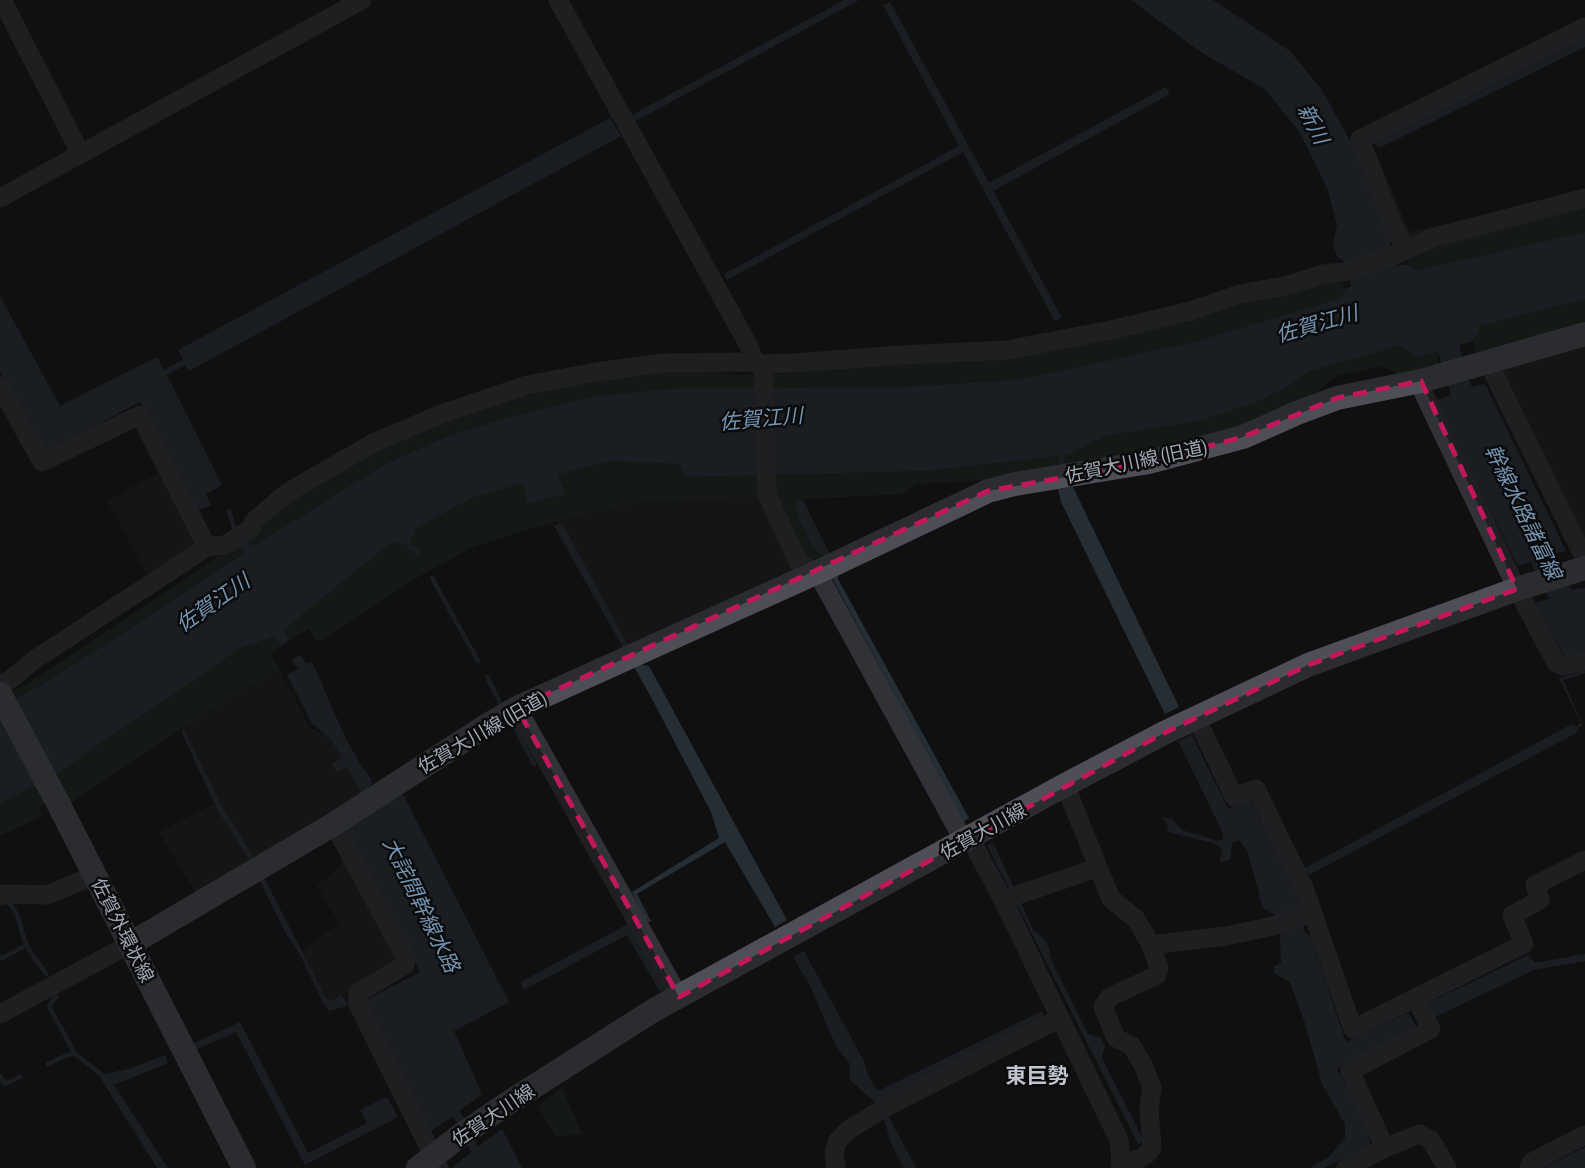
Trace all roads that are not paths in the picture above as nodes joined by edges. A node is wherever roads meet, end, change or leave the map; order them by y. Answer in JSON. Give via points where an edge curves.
{"nodes":[{"id":1,"x":2,"y":0,"type":"edge"},
{"id":2,"x":362,"y":0,"type":"edge"},
{"id":3,"x":558,"y":0,"type":"edge"},
{"id":4,"x":1585,"y":27,"type":"edge"},
{"id":5,"x":81,"y":154,"type":"junction"},
{"id":6,"x":0,"y":198,"type":"edge"},
{"id":7,"x":1585,"y":198,"type":"edge"},
{"id":8,"x":1401,"y":253,"type":"junction"},
{"id":9,"x":1585,"y":334,"type":"edge"},
{"id":10,"x":759,"y":363,"type":"junction"},
{"id":11,"x":1478,"y":365,"type":"junction"},
{"id":12,"x":1430,"y":378,"type":"junction"},
{"id":13,"x":0,"y":386,"type":"edge"},
{"id":14,"x":207,"y":547,"type":"junction"},
{"id":15,"x":1580,"y":566,"type":"edge"},
{"id":16,"x":827,"y":568,"type":"junction"},
{"id":17,"x":1527,"y":586,"type":"junction"},
{"id":18,"x":1585,"y":661,"type":"edge"},
{"id":19,"x":0,"y":691,"type":"edge"},
{"id":20,"x":517,"y":708,"type":"junction"},
{"id":21,"x":1196,"y":717,"type":"junction"},
{"id":22,"x":1065,"y":785,"type":"junction"},
{"id":23,"x":334,"y":824,"type":"junction"},
{"id":24,"x":967,"y":840,"type":"junction"},
{"id":25,"x":1585,"y":860,"type":"edge"},
{"id":26,"x":1097,"y":868,"type":"junction"},
{"id":27,"x":95,"y":876,"type":"junction"},
{"id":28,"x":2,"y":895,"type":"edge"},
{"id":29,"x":1003,"y":900,"type":"junction"},
{"id":30,"x":1313,"y":913,"type":"junction"},
{"id":31,"x":130,"y":944,"type":"junction"},
{"id":32,"x":1151,"y":945,"type":"junction"},
{"id":33,"x":679,"y":997,"type":"junction"},
{"id":34,"x":1416,"y":999,"type":"junction"},
{"id":35,"x":0,"y":1014,"type":"edge"},
{"id":36,"x":1060,"y":1018,"type":"junction"},
{"id":37,"x":1585,"y":1135,"type":"edge"},
{"id":38,"x":1385,"y":1148,"type":"junction"},
{"id":39,"x":430,"y":1164,"type":"edge"},
{"id":40,"x":1120,"y":1165,"type":"edge"},
{"id":41,"x":244,"y":1168,"type":"edge"},
{"id":42,"x":836,"y":1168,"type":"edge"},
{"id":43,"x":1346,"y":1168,"type":"edge"},
{"id":44,"x":1447,"y":1168,"type":"edge"},
{"id":45,"x":1529,"y":1168,"type":"edge"}],
"edges":[{"from":1,"to":5,"type":"street"},
{"from":2,"to":5,"type":"street"},
{"from":3,"to":10,"type":"street"},
{"from":4,"to":8,"type":"street","via":[[1360,139]]},
{"from":5,"to":6,"type":"street"},
{"from":7,"to":8,"type":"street","via":[[1432,238]]},
{"from":8,"to":10,"type":"street","via":[[1190,311],[1007,350]]},
{"from":9,"to":11,"type":"main road"},
{"from":10,"to":14,"type":"street","via":[[663,363],[527,385],[375,442],[288,492],[250,529],[225,545]]},
{"from":10,"to":16,"type":"street","via":[[767,494],[799,564]]},
{"from":11,"to":12,"type":"main road"},
{"from":11,"to":15,"type":"street"},
{"from":12,"to":16,"type":"main road","name":"佐賀大川線 (旧道)","via":[[1337,398],[1243,437],[1149,462],[988,491]]},
{"from":12,"to":17,"type":"street","via":[[1424,394]]},
{"from":13,"to":14,"type":"street","via":[[42,462],[140,415]]},
{"from":14,"to":19,"type":"street","via":[[34,660]]},
{"from":15,"to":17,"type":"main road","name":"佐賀大川線"},
{"from":16,"to":20,"type":"main road","name":"佐賀大川線 (旧道)"},
{"from":16,"to":24,"type":"street"},
{"from":17,"to":18,"type":"street","via":[[1556,663]]},
{"from":17,"to":21,"type":"main road","name":"佐賀大川線","via":[[1308,665]]},
{"from":19,"to":27,"type":"main road","name":"佐賀外環状線"},
{"from":20,"to":23,"type":"main road","name":"佐賀大川線 (旧道)"},
{"from":20,"to":33,"type":"street"},
{"from":21,"to":22,"type":"main road","name":"佐賀大川線"},
{"from":21,"to":30,"type":"street","via":[[1234,797],[1256,789]]},
{"from":22,"to":24,"type":"main road","name":"佐賀大川線"},
{"from":22,"to":26,"type":"street"},
{"from":23,"to":31,"type":"main road"},
{"from":23,"to":39,"type":"street","via":[[406,960],[405,965],[358,993],[357,1002]]},
{"from":24,"to":29,"type":"street"},
{"from":24,"to":33,"type":"main road","name":"佐賀大川線"},
{"from":25,"to":34,"type":"street","via":[[1535,885],[1540,900],[1512,915],[1524,944]]},
{"from":26,"to":29,"type":"street"},
{"from":26,"to":32,"type":"street","via":[[1111,899],[1136,919]]},
{"from":27,"to":28,"type":"street","via":[[47,895]]},
{"from":27,"to":31,"type":"main road","name":"佐賀外環状線"},
{"from":29,"to":36,"type":"street"},
{"from":30,"to":32,"type":"street","via":[[1226,936]]},
{"from":30,"to":34,"type":"street","via":[[1353,1030]]},
{"from":31,"to":35,"type":"street"},
{"from":31,"to":41,"type":"main road","name":"佐賀外環状線"},
{"from":32,"to":40,"type":"street","via":[[1157,975],[1110,997],[1103,1007],[1116,1038],[1132,1046],[1152,1087],[1153,1148],[1148,1155]]},
{"from":33,"to":39,"type":"main road","name":"佐賀大川線","via":[[477,1124]]},
{"from":34,"to":38,"type":"street","via":[[1431,1029],[1350,1071]]},
{"from":36,"to":40,"type":"street","via":[[1119,1140]]},
{"from":36,"to":42,"type":"street","via":[[848,1130],[837,1142]]},
{"from":37,"to":45,"type":"street","via":[[1532,1162]]},
{"from":38,"to":43,"type":"street"},
{"from":38,"to":44,"type":"street","via":[[1419,1134],[1431,1140]]}]}
